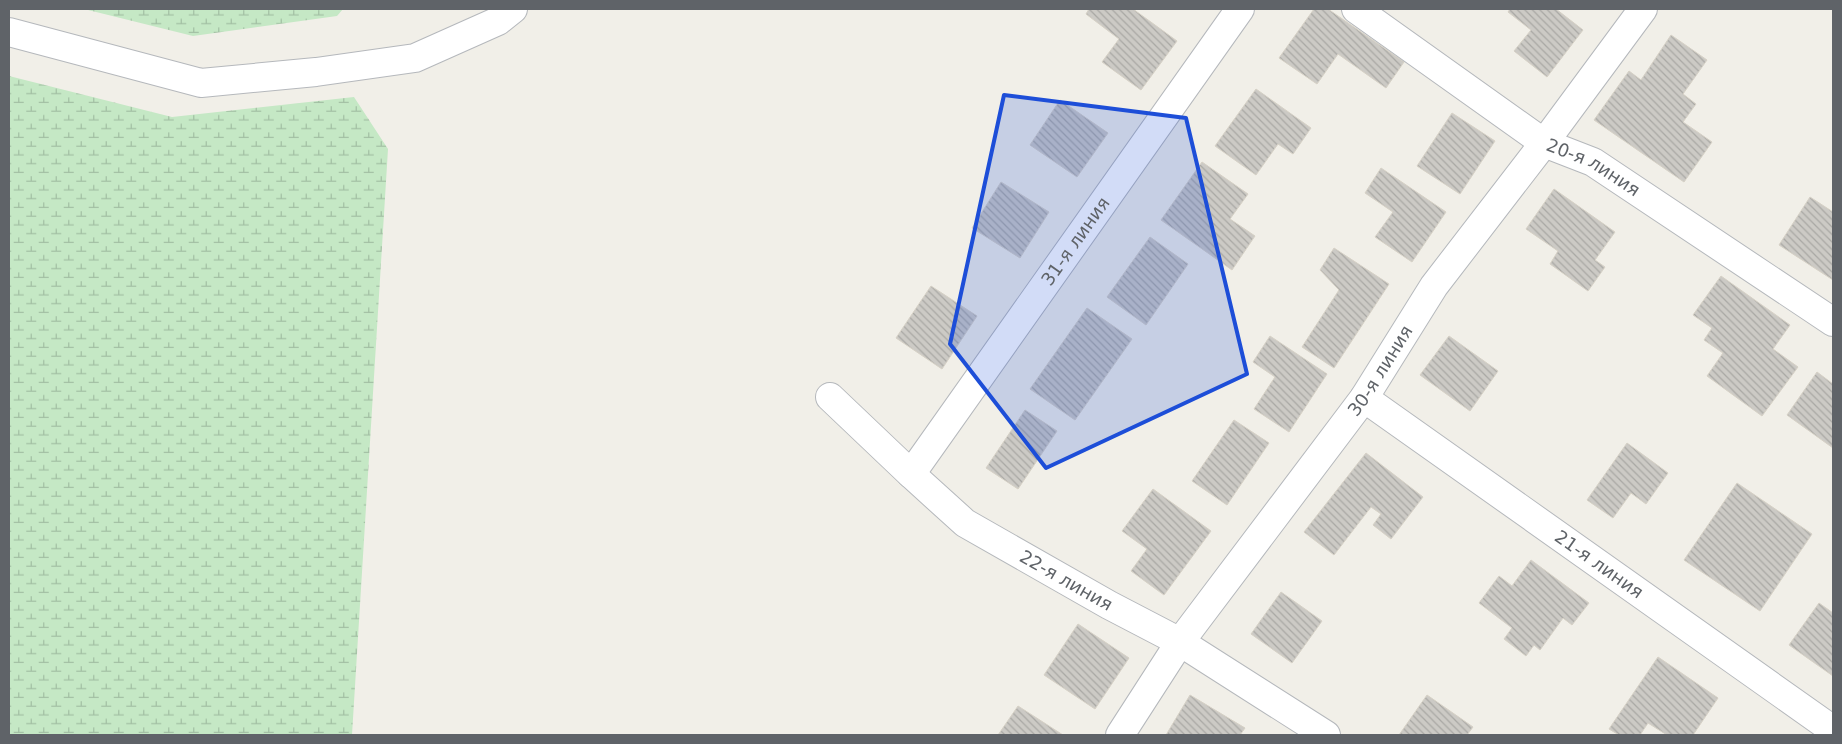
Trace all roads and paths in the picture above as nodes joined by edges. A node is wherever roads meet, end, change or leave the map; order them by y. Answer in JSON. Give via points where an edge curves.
{"nodes":[{"id":1,"x":513,"y":9,"type":"edge"},
{"id":2,"x":1240,"y":9,"type":"edge"},
{"id":3,"x":1356,"y":9,"type":"edge"},
{"id":4,"x":1644,"y":9,"type":"edge"},
{"id":5,"x":9,"y":32,"type":"edge"},
{"id":6,"x":1544,"y":142,"type":"junction"},
{"id":7,"x":1833,"y":322,"type":"edge"},
{"id":8,"x":830,"y":397,"type":"dead end"},
{"id":9,"x":1364,"y":398,"type":"junction"},
{"id":10,"x":911,"y":474,"type":"junction"},
{"id":11,"x":1180,"y":642,"type":"junction"},
{"id":12,"x":1833,"y":730,"type":"edge"},
{"id":13,"x":1120,"y":735,"type":"edge"},
{"id":14,"x":1326,"y":735,"type":"edge"}],
"edges":[{"from":1,"to":5,"type":"street","via":[[498,21],[415,58],[202,83]]},
{"from":2,"to":10,"type":"street","name":"31-я линия"},
{"from":3,"to":6,"type":"street","name":"20-я линия"},
{"from":4,"to":6,"type":"street","name":"30-я линия"},
{"from":6,"to":7,"type":"street","name":"20-я линия","via":[[1593,162]]},
{"from":6,"to":9,"type":"street","name":"30-я линия","via":[[1434,286]]},
{"from":8,"to":10,"type":"street","name":"22-я линия"},
{"from":9,"to":11,"type":"street","name":"30-я линия"},
{"from":9,"to":12,"type":"street","name":"21-я линия"},
{"from":10,"to":11,"type":"street","name":"22-я линия","via":[[965,523]]},
{"from":11,"to":13,"type":"street","name":"30-я линия"},
{"from":11,"to":14,"type":"street","name":"22-я линия"}]}
